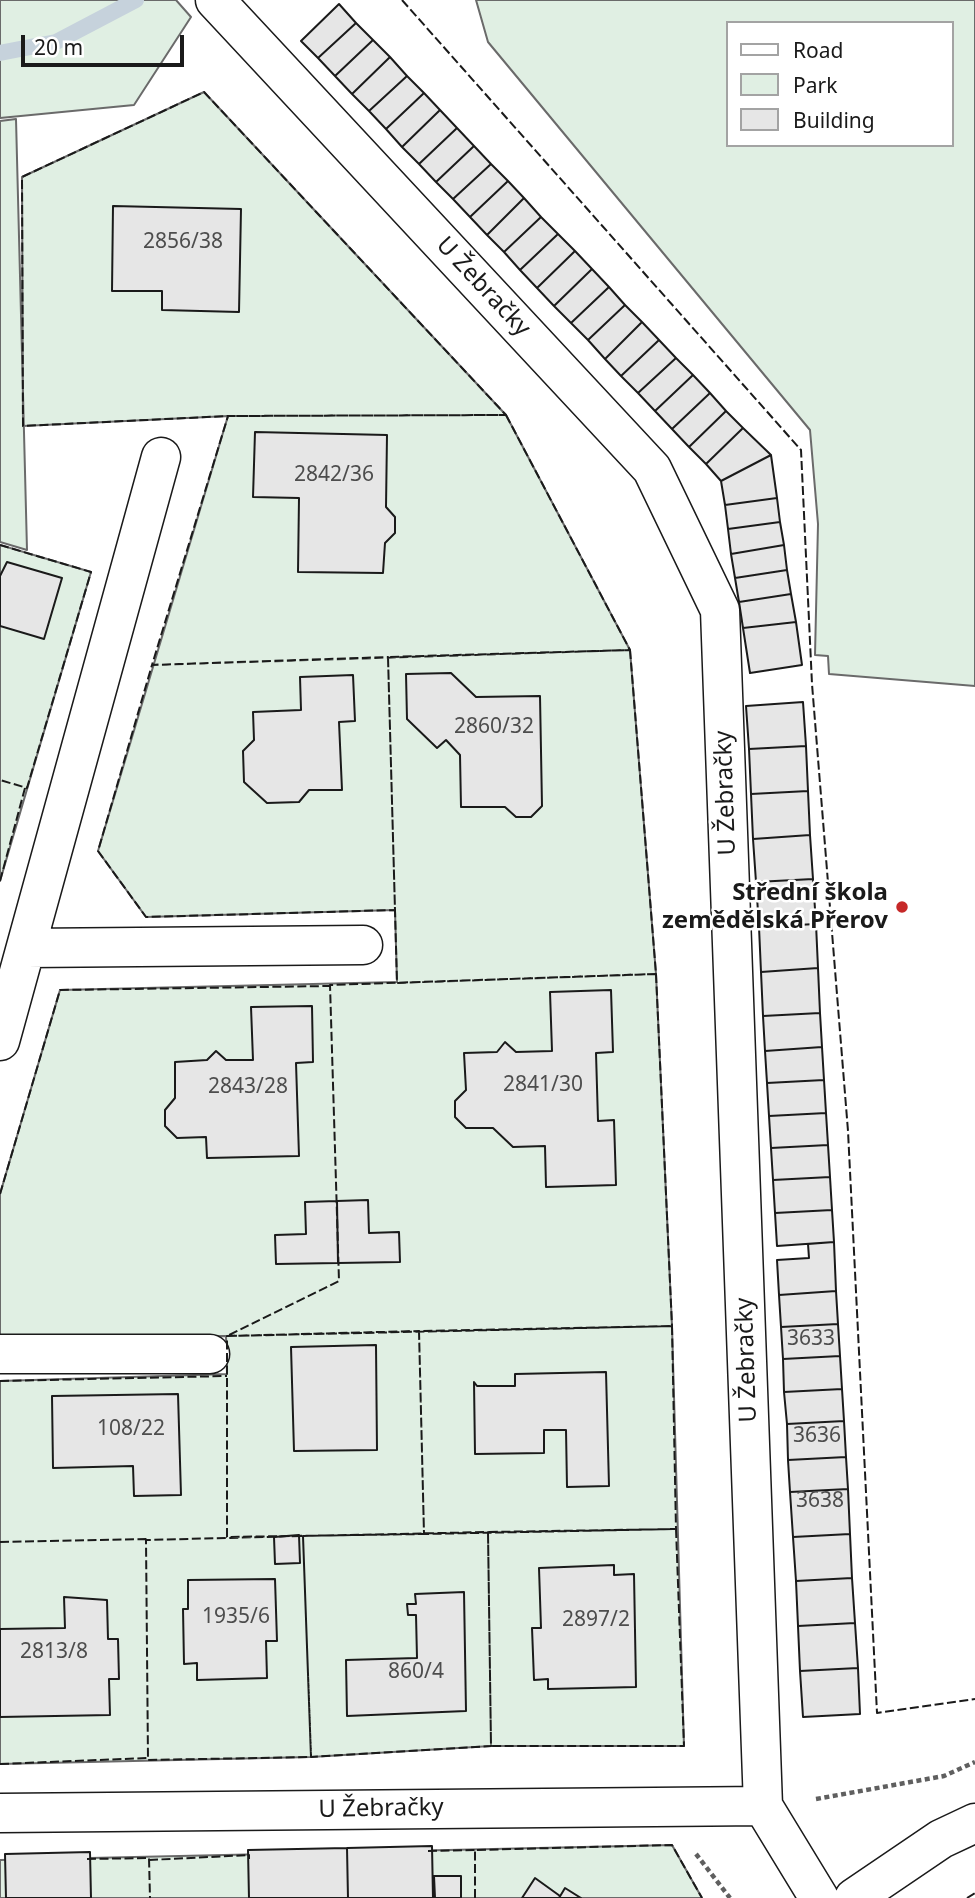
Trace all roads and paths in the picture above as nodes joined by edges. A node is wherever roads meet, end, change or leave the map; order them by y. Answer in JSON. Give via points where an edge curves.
{"nodes":[{"id":1,"x":218,"y":4,"type":"edge"},
{"id":2,"x":161,"y":457,"type":"dead end"},
{"id":3,"x":363,"y":945,"type":"dead end"},
{"id":4,"x":27,"y":948,"type":"junction"},
{"id":5,"x":0,"y":1041,"type":"edge"},
{"id":6,"x":0,"y":1354,"type":"edge"},
{"id":7,"x":211,"y":1354,"type":"dead end"},
{"id":8,"x":975,"y":1762,"type":"edge"},
{"id":9,"x":763,"y":1806,"type":"junction"},
{"id":10,"x":0,"y":1813,"type":"edge"},
{"id":11,"x":975,"y":1823,"type":"edge"},
{"id":12,"x":689,"y":1844,"type":"dead end"},
{"id":13,"x":730,"y":1898,"type":"edge"},
{"id":14,"x":819,"y":1898,"type":"edge"},
{"id":15,"x":854,"y":1898,"type":"edge"}],
"edges":[{"from":1,"to":9,"type":"street","name":"U Žebračky","via":[[652,469],[720,610]]},
{"from":2,"to":4,"type":"street"},
{"from":3,"to":4,"type":"street"},
{"from":4,"to":5,"type":"street"},
{"from":6,"to":7,"type":"street"},
{"from":8,"to":9,"type":"path","via":[[944,1776],[867,1792]]},
{"from":9,"to":10,"type":"street","name":"U Žebračky"},
{"from":9,"to":14,"type":"street","name":"U Žebračky"},
{"from":11,"to":15,"type":"street","via":[[918,1853]]},
{"from":12,"to":13,"type":"path"}]}
